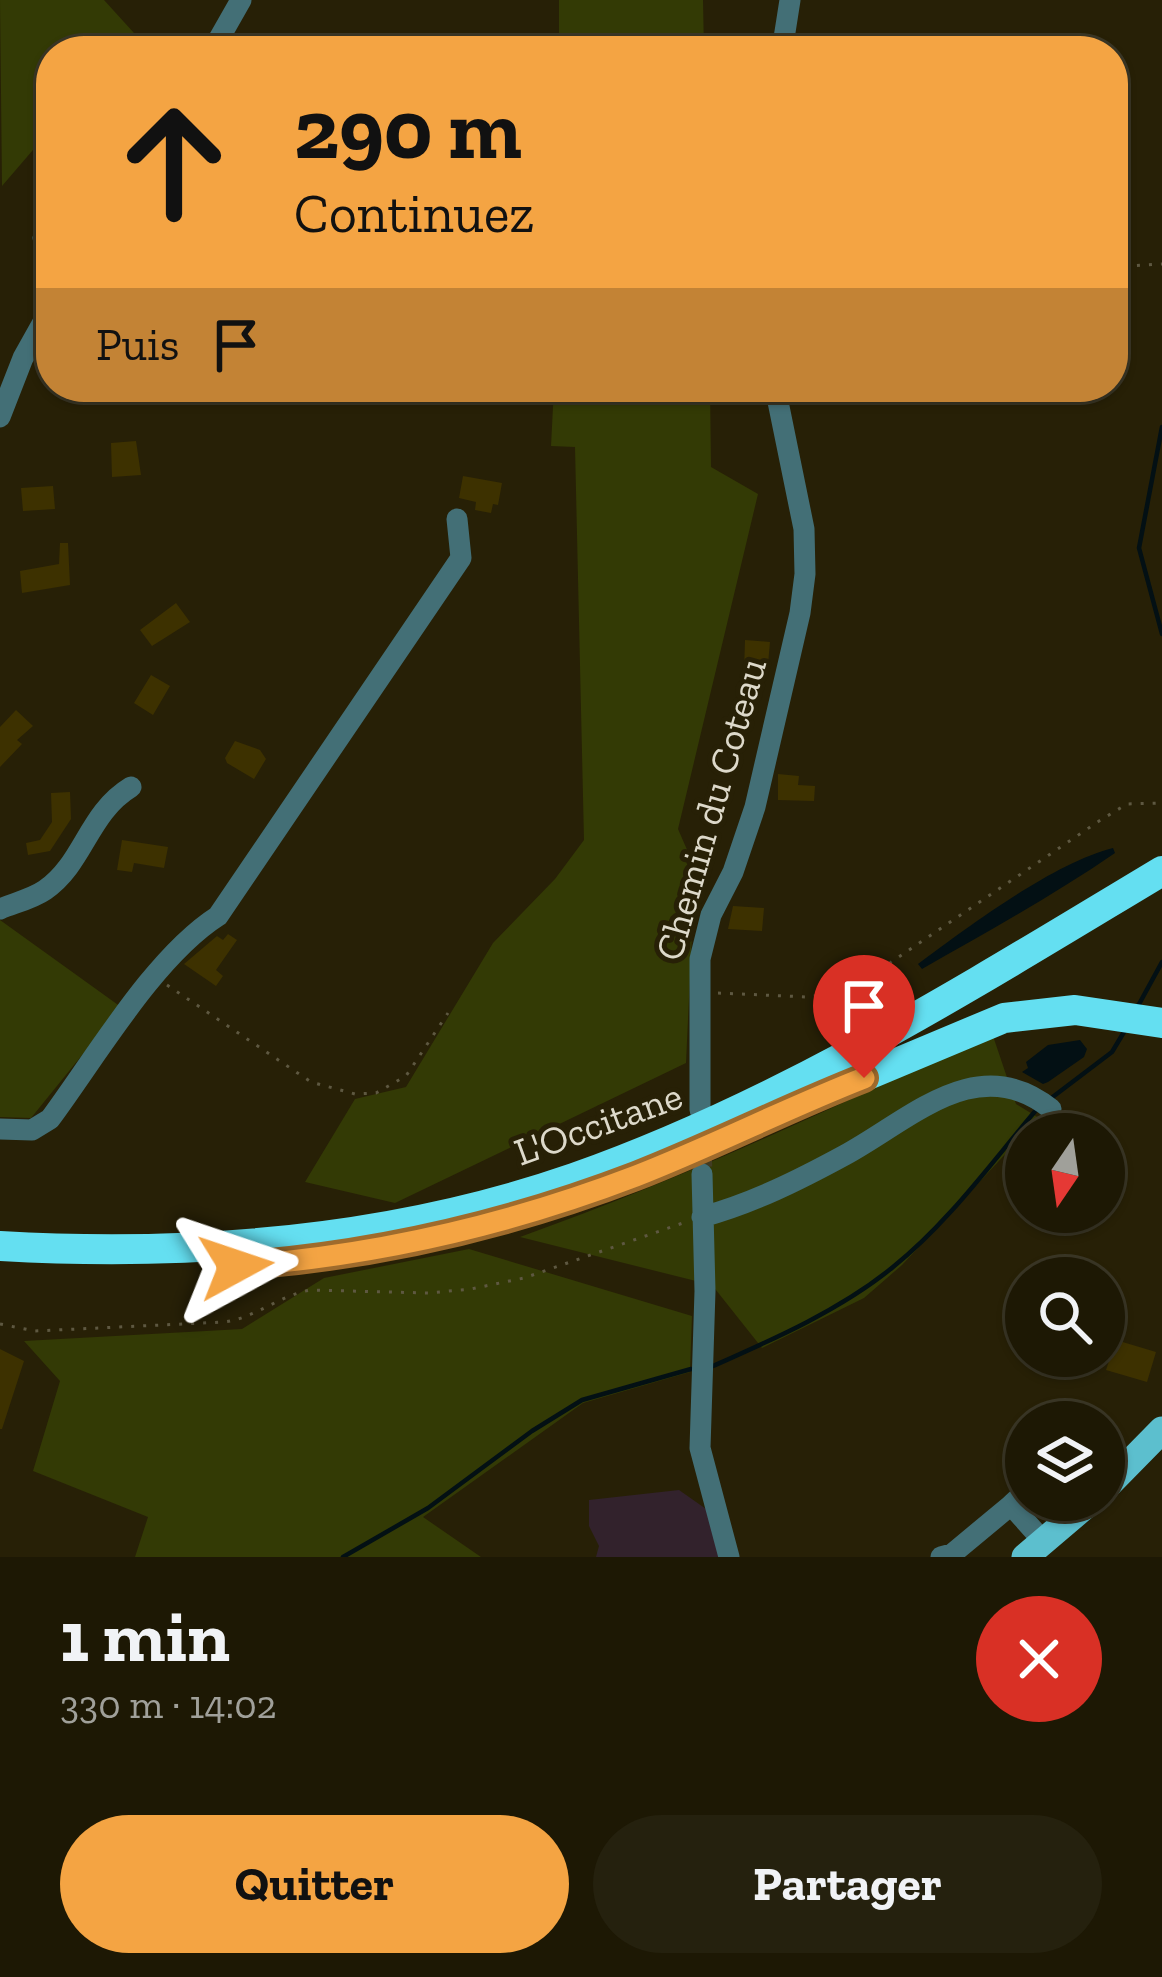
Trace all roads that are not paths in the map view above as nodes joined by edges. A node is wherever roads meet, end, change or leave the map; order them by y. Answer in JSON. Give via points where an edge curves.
{"nodes":[{"id":1,"x":241,"y":0,"type":"edge"},
{"id":2,"x":790,"y":0,"type":"edge"},
{"id":3,"x":221,"y":36,"type":"edge"},
{"id":4,"x":784,"y":36,"type":"edge"},
{"id":5,"x":36,"y":335,"type":"edge"},
{"id":6,"x":778,"y":402,"type":"edge"},
{"id":7,"x":0,"y":417,"type":"edge"},
{"id":8,"x":457,"y":519,"type":"dead end"},
{"id":9,"x":131,"y":788,"type":"dead end"},
{"id":10,"x":1162,"y":871,"type":"edge"},
{"id":11,"x":1162,"y":894,"type":"edge"},
{"id":12,"x":0,"y":909,"type":"edge"},
{"id":13,"x":1162,"y":1022,"type":"edge"},
{"id":14,"x":794,"y":1106,"type":"junction"},
{"id":15,"x":1052,"y":1109,"type":"dead end"},
{"id":16,"x":700,"y":1110,"type":"tunnel mouth"},
{"id":17,"x":0,"y":1129,"type":"edge"},
{"id":18,"x":702,"y":1174,"type":"tunnel mouth"},
{"id":19,"x":702,"y":1217,"type":"junction"},
{"id":20,"x":0,"y":1246,"type":"edge"},
{"id":21,"x":0,"y":1266,"type":"edge"},
{"id":22,"x":1162,"y":1430,"type":"edge"},
{"id":23,"x":1125,"y":1468,"type":"edge"},
{"id":24,"x":1005,"y":1509,"type":"edge"},
{"id":25,"x":1067,"y":1521,"type":"edge"},
{"id":26,"x":1034,"y":1549,"type":"edge"},
{"id":27,"x":729,"y":1557,"type":"edge"},
{"id":28,"x":941,"y":1557,"type":"edge"}],
"edges":[{"from":1,"to":3,"type":"street"},
{"from":2,"to":4,"type":"street"},
{"from":5,"to":7,"type":"street"},
{"from":6,"to":16,"type":"street","name":"Chemin du Coteau","via":[[804,530],[800,613],[755,807],[703,945]]},
{"from":8,"to":17,"type":"street","via":[[462,549],[455,567],[218,916],[155,977],[50,1119],[32,1130]]},
{"from":9,"to":12,"type":"street","via":[[109,801],[62,875]]},
{"from":10,"to":20,"type":"highway","name":"L'Occitane","via":[[783,1090],[570,1179],[414,1221],[268,1244],[136,1251]]},
{"from":11,"to":14,"type":"highway","name":"L'Occitane"},
{"from":13,"to":14,"type":"highway","via":[[1075,1010],[1004,1018]]},
{"from":14,"to":21,"type":"highway","name":"L'Occitane","via":[[573,1198],[399,1244],[203,1268]]},
{"from":15,"to":19,"type":"street","via":[[998,1086],[944,1095],[768,1194]]},
{"from":18,"to":19,"type":"street"},
{"from":19,"to":27,"type":"street","via":[[700,1448]]},
{"from":22,"to":23,"type":"main road"},
{"from":24,"to":28,"type":"street"},
{"from":25,"to":26,"type":"main road"}]}
